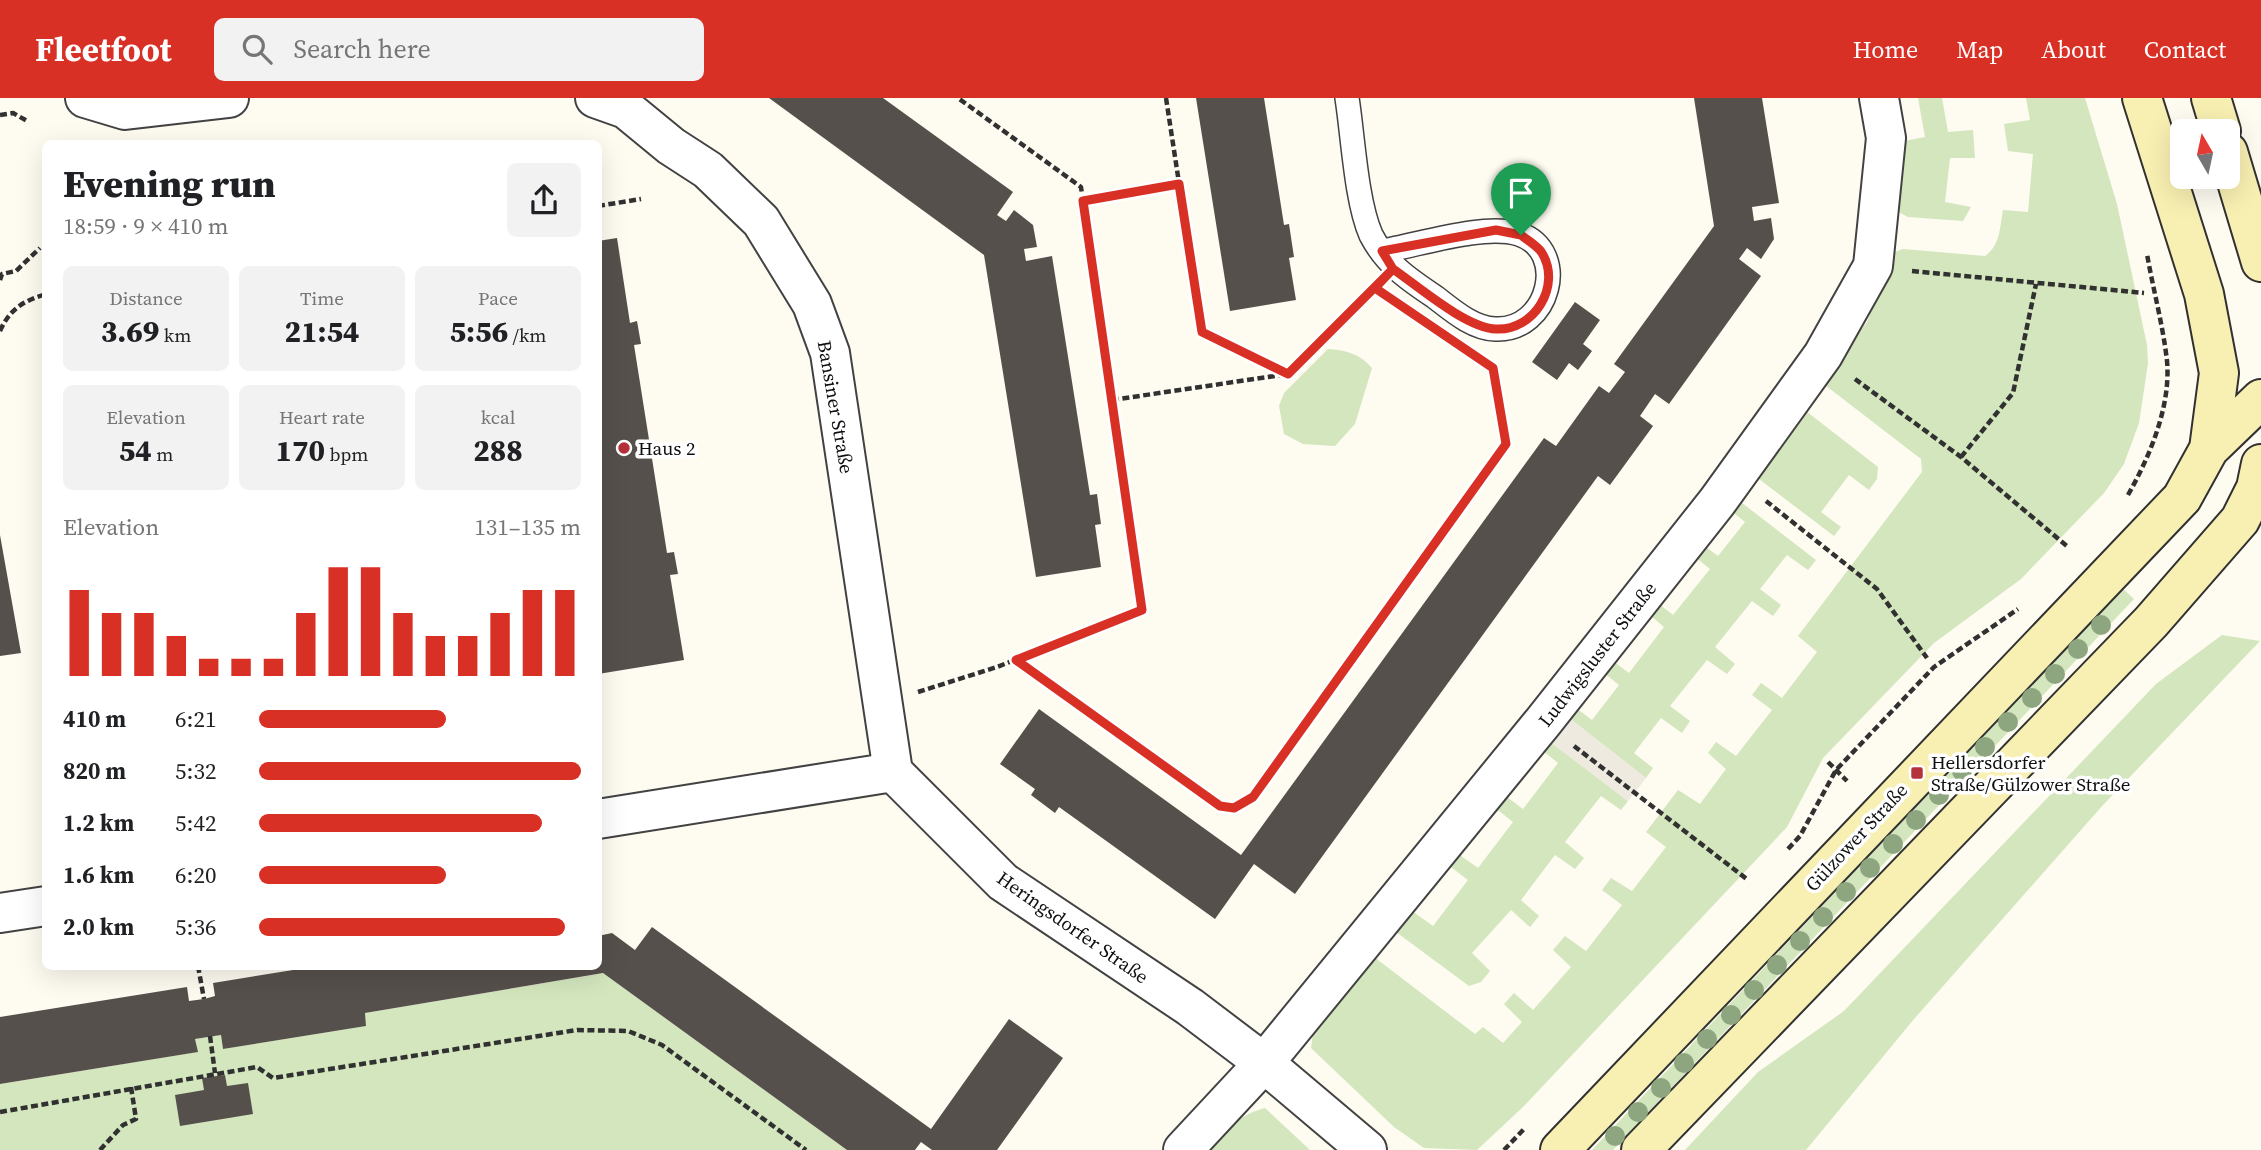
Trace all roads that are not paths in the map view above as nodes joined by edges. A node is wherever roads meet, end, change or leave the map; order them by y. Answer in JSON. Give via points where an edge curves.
{"nodes":[{"id":1,"x":85,"y":98,"type":"edge"},
{"id":2,"x":229,"y":98,"type":"edge"},
{"id":3,"x":595,"y":98,"type":"edge"},
{"id":4,"x":1347,"y":98,"type":"edge"},
{"id":5,"x":1879,"y":98,"type":"edge"},
{"id":6,"x":2143,"y":98,"type":"edge"},
{"id":7,"x":2211,"y":98,"type":"edge"},
{"id":8,"x":2217,"y":119,"type":"edge"},
{"id":9,"x":2239,"y":189,"type":"edge"},
{"id":10,"x":1388,"y":260,"type":"junction"},
{"id":11,"x":2261,"y":262,"type":"edge"},
{"id":12,"x":2261,"y":399,"type":"edge"},
{"id":13,"x":2209,"y":449,"type":"junction"},
{"id":14,"x":2259,"y":478,"type":"edge"},
{"id":15,"x":893,"y":772,"type":"junction"},
{"id":16,"x":602,"y":818,"type":"edge"},
{"id":17,"x":42,"y":907,"type":"edge"},
{"id":18,"x":0,"y":913,"type":"edge"},
{"id":19,"x":1264,"y":1063,"type":"junction"},
{"id":20,"x":1183,"y":1150,"type":"edge"},
{"id":21,"x":1367,"y":1150,"type":"edge"},
{"id":22,"x":1560,"y":1150,"type":"edge"},
{"id":23,"x":1641,"y":1150,"type":"edge"}],
"edges":[{"from":1,"to":2,"type":"street","via":[[125,110]]},
{"from":3,"to":15,"type":"street","name":"Bansiner Straße","via":[[626,109],[708,170],[761,221],[812,304],[830,353]]},
{"from":4,"to":10,"type":"lane","via":[[1363,206],[1371,234]]},
{"from":5,"to":19,"type":"street","name":"Ludwigsluster Straße","via":[[1886,138],[1873,266],[1823,355],[1735,477],[1543,722]]},
{"from":6,"to":13,"type":"main road","via":[[2204,294],[2217,360]]},
{"from":7,"to":8,"type":"main road"},
{"from":9,"to":11,"type":"main road"},
{"from":10,"to":10,"type":"lane","via":[[1471,323],[1496,329],[1521,324],[1541,306],[1550,279],[1541,252],[1521,235],[1496,230]]},
{"from":12,"to":13,"type":"main road","name":"Gülzower Straße"},
{"from":13,"to":14,"type":"main road"},
{"from":13,"to":22,"type":"main road","name":"Gülzower Straße","via":[[2182,498]]},
{"from":14,"to":23,"type":"main road","via":[[2240,520],[2151,622]]},
{"from":15,"to":16,"type":"street"},
{"from":15,"to":19,"type":"street","name":"Heringsdorfer Straße","via":[[1003,882],[1190,1007]]},
{"from":17,"to":18,"type":"street"},
{"from":19,"to":20,"type":"street","name":"Ludwigsluster Straße"},
{"from":19,"to":21,"type":"street","name":"Heringsdorfer Straße"}]}
